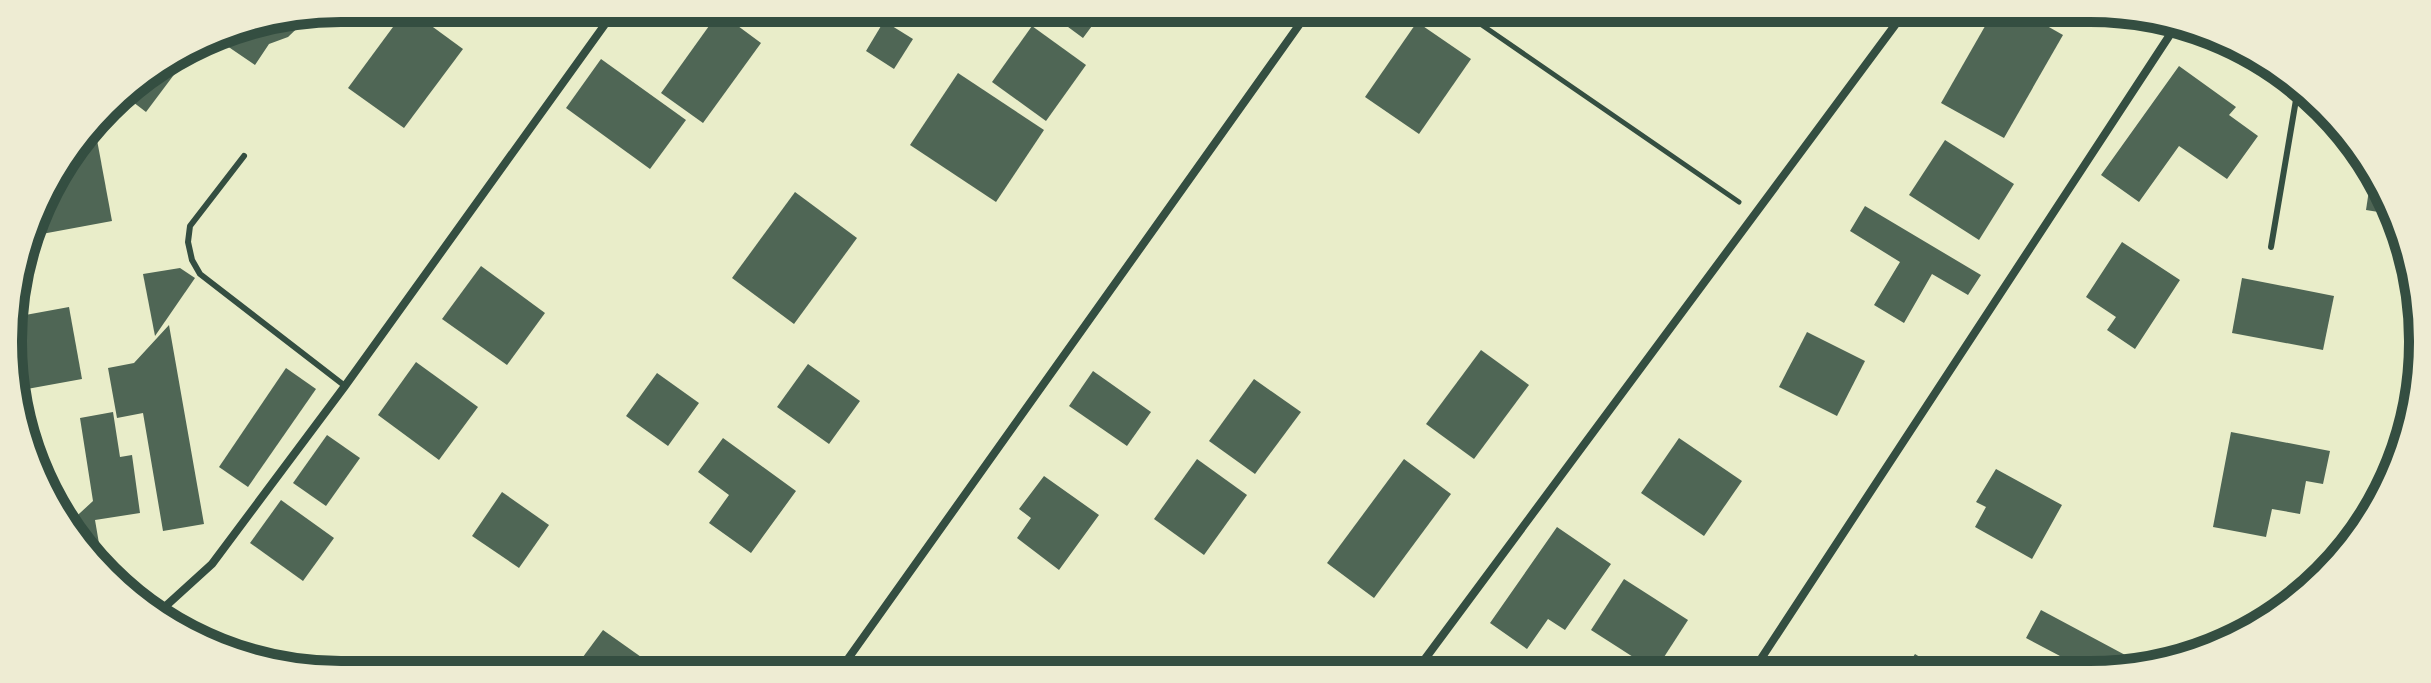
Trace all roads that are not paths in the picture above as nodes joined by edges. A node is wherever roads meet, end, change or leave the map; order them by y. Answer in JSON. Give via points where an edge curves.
{"nodes":[{"id":1,"x":607,"y":22,"type":"edge"},
{"id":2,"x":1301,"y":22,"type":"edge"},
{"id":3,"x":1897,"y":22,"type":"edge"},
{"id":4,"x":2171,"y":33,"type":"edge"},
{"id":5,"x":2296,"y":98,"type":"edge"},
{"id":6,"x":244,"y":156,"type":"dead end"},
{"id":7,"x":2271,"y":247,"type":"dead end"},
{"id":8,"x":345,"y":386,"type":"junction"},
{"id":9,"x":164,"y":607,"type":"edge"},
{"id":10,"x":846,"y":661,"type":"edge"},
{"id":11,"x":1423,"y":661,"type":"edge"},
{"id":12,"x":1760,"y":661,"type":"edge"}],
"edges":[{"from":1,"to":8,"type":"street"},
{"from":2,"to":10,"type":"street"},
{"from":3,"to":11,"type":"street"},
{"from":4,"to":12,"type":"street"},
{"from":5,"to":7,"type":"lane"},
{"from":6,"to":8,"type":"lane","via":[[190,226],[192,260],[200,274]]},
{"from":8,"to":9,"type":"street","via":[[212,564]]}]}
